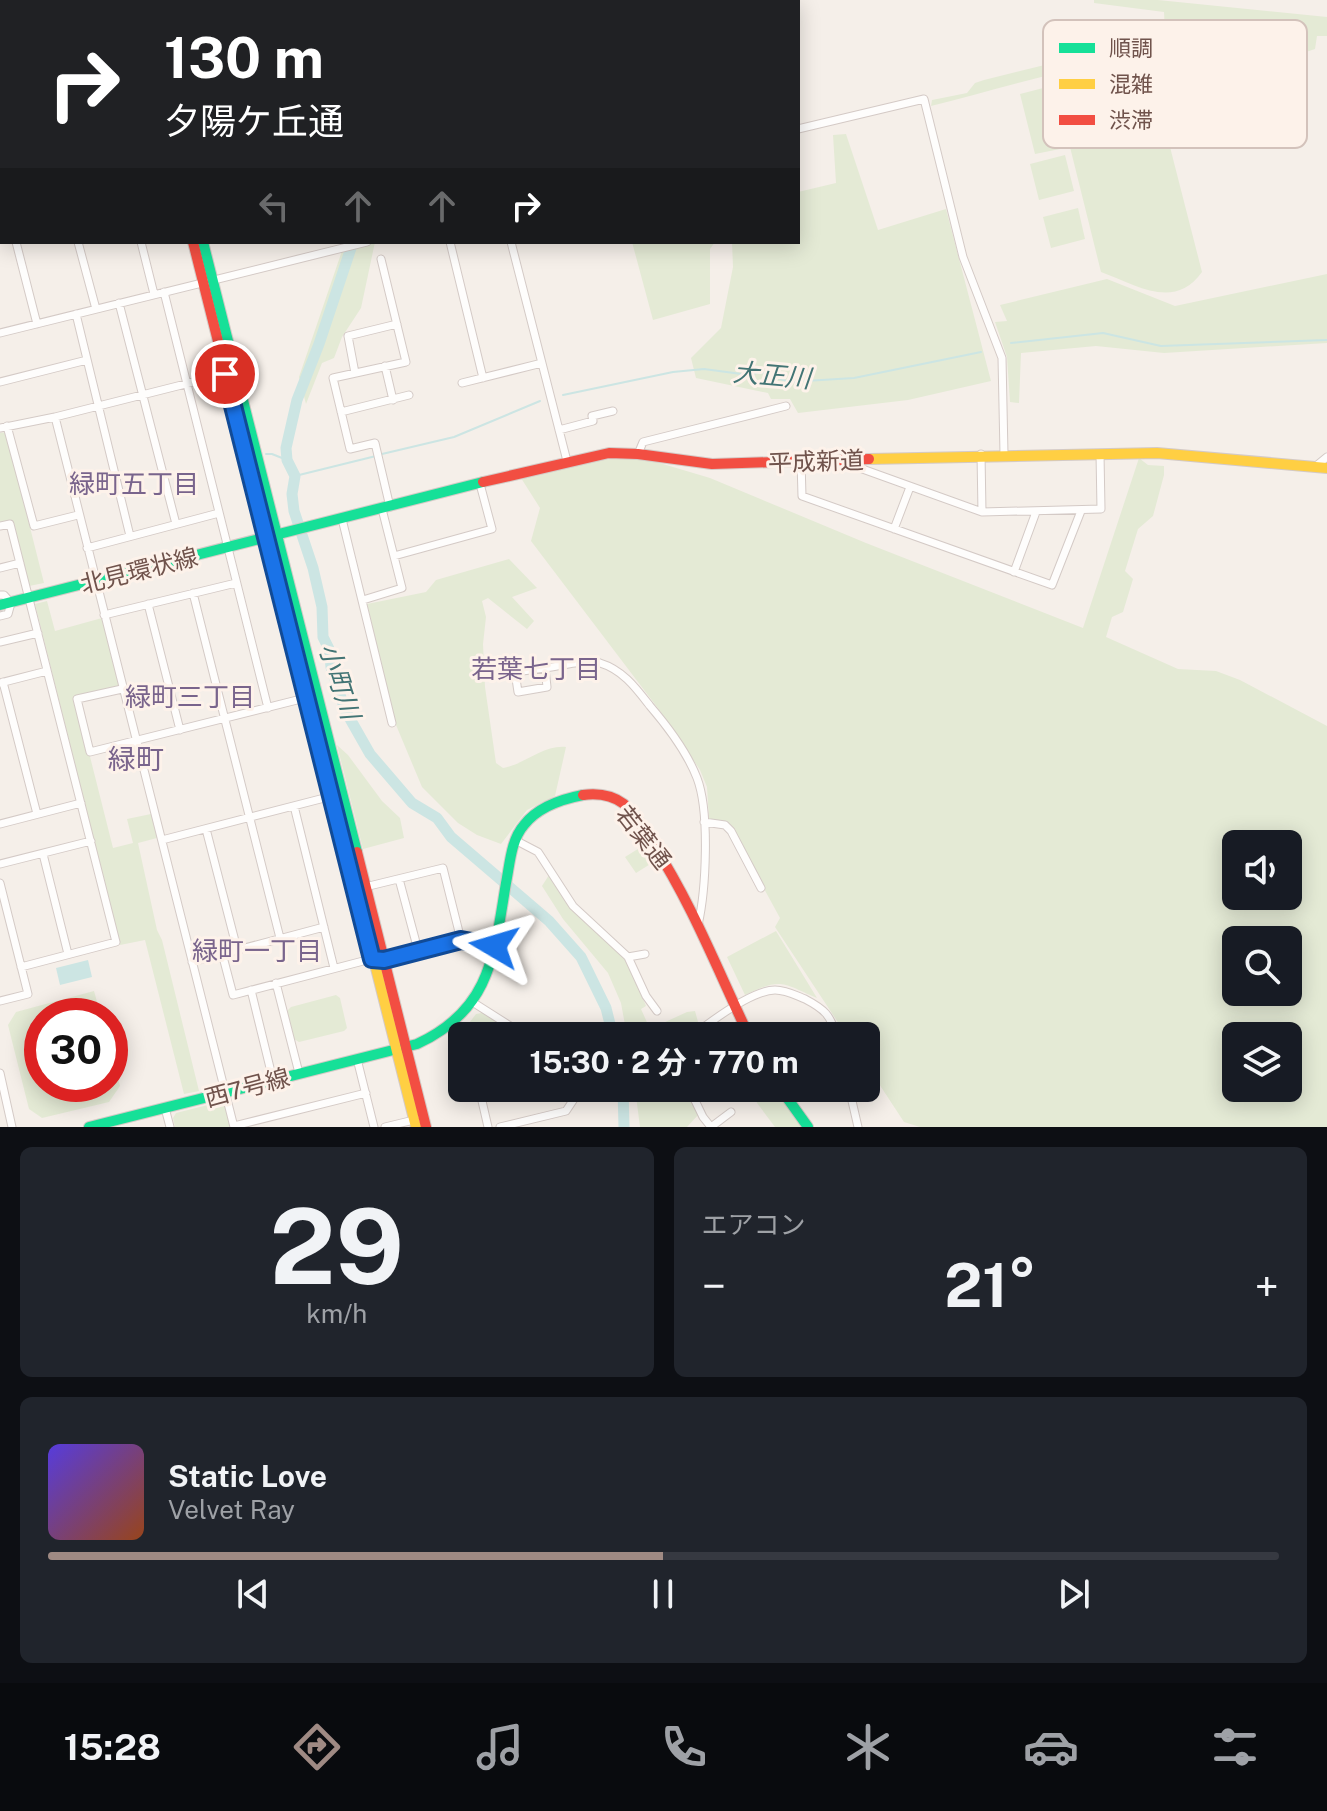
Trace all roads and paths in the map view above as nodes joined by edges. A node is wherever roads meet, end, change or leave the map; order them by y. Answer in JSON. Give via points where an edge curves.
{"nodes":[{"id":1,"x":800,"y":129,"type":"edge"},
{"id":2,"x":17,"y":244,"type":"edge"},
{"id":3,"x":79,"y":244,"type":"edge"},
{"id":4,"x":142,"y":244,"type":"edge"},
{"id":5,"x":194,"y":244,"type":"edge"},
{"id":6,"x":203,"y":244,"type":"edge"},
{"id":7,"x":325,"y":244,"type":"edge"},
{"id":8,"x":357,"y":244,"type":"edge"},
{"id":9,"x":450,"y":244,"type":"edge"},
{"id":10,"x":512,"y":244,"type":"edge"},
{"id":11,"x":327,"y":252,"type":"junction"},
{"id":12,"x":381,"y":259,"type":"dead end"},
{"id":13,"x":208,"y":282,"type":"junction"},
{"id":14,"x":164,"y":292,"type":"junction"},
{"id":15,"x":154,"y":294,"type":"junction"},
{"id":16,"x":119,"y":303,"type":"junction"},
{"id":17,"x":96,"y":309,"type":"junction"},
{"id":18,"x":76,"y":314,"type":"junction"},
{"id":19,"x":37,"y":324,"type":"junction"},
{"id":20,"x":397,"y":324,"type":"junction"},
{"id":21,"x":0,"y":333,"type":"edge"},
{"id":22,"x":87,"y":360,"type":"junction"},
{"id":23,"x":542,"y":363,"type":"junction"},
{"id":24,"x":385,"y":366,"type":"junction"},
{"id":25,"x":230,"y":372,"type":"junction"},
{"id":26,"x":355,"y":373,"type":"junction"},
{"id":27,"x":483,"y":378,"type":"junction"},
{"id":28,"x":0,"y":382,"type":"edge"},
{"id":29,"x":462,"y":383,"type":"dead end"},
{"id":30,"x":186,"y":384,"type":"junction"},
{"id":31,"x":141,"y":394,"type":"junction"},
{"id":32,"x":409,"y":395,"type":"dead end"},
{"id":33,"x":393,"y":400,"type":"junction"},
{"id":34,"x":98,"y":406,"type":"junction"},
{"id":35,"x":786,"y":406,"type":"dead end"},
{"id":36,"x":613,"y":411,"type":"dead end"},
{"id":37,"x":341,"y":412,"type":"junction"},
{"id":38,"x":55,"y":417,"type":"junction"},
{"id":39,"x":4,"y":427,"type":"edge"},
{"id":40,"x":559,"y":430,"type":"junction"},
{"id":41,"x":638,"y":454,"type":"junction"},
{"id":42,"x":981,"y":454,"type":"junction"},
{"id":43,"x":1004,"y":454,"type":"junction"},
{"id":44,"x":1100,"y":454,"type":"junction"},
{"id":45,"x":1327,"y":457,"type":"edge"},
{"id":46,"x":839,"y":460,"type":"junction"},
{"id":47,"x":567,"y":461,"type":"junction"},
{"id":48,"x":801,"y":461,"type":"junction"},
{"id":49,"x":1322,"y":467,"type":"edge"},
{"id":50,"x":480,"y":484,"type":"junction"},
{"id":51,"x":910,"y":487,"type":"junction"},
{"id":52,"x":386,"y":508,"type":"junction"},
{"id":53,"x":1081,"y":511,"type":"junction"},
{"id":54,"x":982,"y":512,"type":"junction"},
{"id":55,"x":1036,"y":512,"type":"junction"},
{"id":56,"x":219,"y":513,"type":"junction"},
{"id":57,"x":78,"y":515,"type":"junction"},
{"id":58,"x":342,"y":519,"type":"junction"},
{"id":59,"x":176,"y":524,"type":"junction"},
{"id":60,"x":0,"y":526,"type":"edge"},
{"id":61,"x":314,"y":526,"type":"joint"},
{"id":62,"x":894,"y":529,"type":"junction"},
{"id":63,"x":278,"y":535,"type":"junction"},
{"id":64,"x":130,"y":536,"type":"junction"},
{"id":65,"x":227,"y":547,"type":"junction"},
{"id":66,"x":87,"y":548,"type":"junction"},
{"id":67,"x":394,"y":556,"type":"junction"},
{"id":68,"x":20,"y":563,"type":"junction"},
{"id":69,"x":0,"y":568,"type":"edge"},
{"id":70,"x":1014,"y":572,"type":"junction"},
{"id":71,"x":96,"y":582,"type":"junction"},
{"id":72,"x":236,"y":583,"type":"junction"},
{"id":73,"x":193,"y":593,"type":"junction"},
{"id":74,"x":0,"y":595,"type":"edge"},
{"id":75,"x":28,"y":598,"type":"junction"},
{"id":76,"x":363,"y":600,"type":"junction"},
{"id":77,"x":6,"y":604,"type":"edge"},
{"id":78,"x":148,"y":604,"type":"junction"},
{"id":79,"x":104,"y":615,"type":"junction"},
{"id":80,"x":0,"y":616,"type":"edge"},
{"id":81,"x":38,"y":633,"type":"junction"},
{"id":82,"x":0,"y":642,"type":"edge"},
{"id":83,"x":545,"y":668,"type":"junction"},
{"id":84,"x":47,"y":671,"type":"junction"},
{"id":85,"x":1,"y":683,"type":"edge"},
{"id":86,"x":122,"y":689,"type":"junction"},
{"id":87,"x":312,"y":696,"type":"junction"},
{"id":88,"x":268,"y":708,"type":"junction"},
{"id":89,"x":224,"y":719,"type":"junction"},
{"id":90,"x":392,"y":723,"type":"dead end"},
{"id":91,"x":180,"y":730,"type":"junction"},
{"id":92,"x":135,"y":741,"type":"junction"},
{"id":93,"x":336,"y":794,"type":"junction"},
{"id":94,"x":81,"y":803,"type":"junction"},
{"id":95,"x":294,"y":806,"type":"junction"},
{"id":96,"x":37,"y":814,"type":"junction"},
{"id":97,"x":250,"y":817,"type":"junction"},
{"id":98,"x":704,"y":822,"type":"junction"},
{"id":99,"x":0,"y":824,"type":"edge"},
{"id":100,"x":206,"y":829,"type":"junction"},
{"id":101,"x":162,"y":840,"type":"junction"},
{"id":102,"x":515,"y":840,"type":"junction"},
{"id":103,"x":91,"y":841,"type":"junction"},
{"id":104,"x":43,"y":854,"type":"junction"},
{"id":105,"x":0,"y":864,"type":"edge"},
{"id":106,"x":399,"y":879,"type":"junction"},
{"id":107,"x":0,"y":883,"type":"edge"},
{"id":108,"x":761,"y":888,"type":"dead end"},
{"id":109,"x":360,"y":889,"type":"junction"},
{"id":110,"x":698,"y":926,"type":"junction"},
{"id":111,"x":324,"y":927,"type":"junction"},
{"id":112,"x":280,"y":938,"type":"junction"},
{"id":113,"x":461,"y":940,"type":"junction"},
{"id":114,"x":494,"y":946,"type":"junction"},
{"id":115,"x":237,"y":949,"type":"junction"},
{"id":116,"x":418,"y":950,"type":"junction"},
{"id":117,"x":222,"y":953,"type":"junction"},
{"id":118,"x":68,"y":954,"type":"junction"},
{"id":119,"x":645,"y":954,"type":"dead end"},
{"id":120,"x":628,"y":957,"type":"junction"},
{"id":121,"x":378,"y":959,"type":"junction"},
{"id":122,"x":192,"y":962,"type":"junction"},
{"id":123,"x":21,"y":967,"type":"junction"},
{"id":124,"x":334,"y":968,"type":"junction"},
{"id":125,"x":276,"y":983,"type":"junction"},
{"id":126,"x":251,"y":990,"type":"junction"},
{"id":127,"x":0,"y":1001,"type":"edge"},
{"id":128,"x":474,"y":1003,"type":"junction"},
{"id":129,"x":735,"y":1006,"type":"junction"},
{"id":130,"x":657,"y":1011,"type":"dead end"},
{"id":131,"x":457,"y":1022,"type":"edge"},
{"id":132,"x":504,"y":1022,"type":"edge"},
{"id":133,"x":712,"y":1022,"type":"edge"},
{"id":134,"x":742,"y":1022,"type":"edge"},
{"id":135,"x":830,"y":1022,"type":"edge"},
{"id":136,"x":448,"y":1029,"type":"edge"},
{"id":137,"x":401,"y":1048,"type":"junction"},
{"id":138,"x":357,"y":1059,"type":"junction"},
{"id":139,"x":0,"y":1073,"type":"edge"},
{"id":140,"x":299,"y":1073,"type":"junction"},
{"id":141,"x":273,"y":1080,"type":"junction"},
{"id":142,"x":225,"y":1092,"type":"junction"},
{"id":143,"x":366,"y":1093,"type":"junction"},
{"id":144,"x":482,"y":1102,"type":"edge"},
{"id":145,"x":572,"y":1102,"type":"edge"},
{"id":146,"x":696,"y":1102,"type":"edge"},
{"id":147,"x":790,"y":1102,"type":"edge"},
{"id":148,"x":852,"y":1102,"type":"edge"},
{"id":149,"x":165,"y":1108,"type":"junction"},
{"id":150,"x":731,"y":1112,"type":"dead end"},
{"id":151,"x":420,"y":1123,"type":"edge"},
{"id":152,"x":12,"y":1127,"type":"edge"},
{"id":153,"x":89,"y":1127,"type":"edge"},
{"id":154,"x":170,"y":1127,"type":"edge"},
{"id":155,"x":234,"y":1127,"type":"edge"},
{"id":156,"x":374,"y":1127,"type":"edge"},
{"id":157,"x":385,"y":1127,"type":"edge"},
{"id":158,"x":488,"y":1127,"type":"edge"},
{"id":159,"x":500,"y":1127,"type":"edge"},
{"id":160,"x":808,"y":1127,"type":"edge"},
{"id":161,"x":858,"y":1127,"type":"edge"}],
"edges":[{"from":1,"to":43,"type":"street","via":[[924,99],[963,257],[1002,358]]},
{"from":2,"to":19,"type":"street"},
{"from":3,"to":17,"type":"street"},
{"from":4,"to":15,"type":"street"},
{"from":5,"to":13,"type":"street"},
{"from":6,"to":13,"type":"street"},
{"from":7,"to":11,"type":"street"},
{"from":8,"to":11,"type":"street"},
{"from":9,"to":27,"type":"street"},
{"from":10,"to":23,"type":"street"},
{"from":11,"to":13,"type":"street"},
{"from":12,"to":20,"type":"street"},
{"from":13,"to":14,"type":"street"},
{"from":13,"to":25,"type":"street"},
{"from":14,"to":15,"type":"street"},
{"from":14,"to":30,"type":"street"},
{"from":15,"to":16,"type":"street"},
{"from":16,"to":17,"type":"street"},
{"from":16,"to":31,"type":"street"},
{"from":17,"to":18,"type":"street"},
{"from":18,"to":19,"type":"street"},
{"from":18,"to":22,"type":"street"},
{"from":19,"to":21,"type":"street"},
{"from":20,"to":24,"type":"street","via":[[406,362]]},
{"from":20,"to":26,"type":"street","via":[[348,336]]},
{"from":22,"to":28,"type":"street"},
{"from":22,"to":34,"type":"street"},
{"from":23,"to":27,"type":"street"},
{"from":23,"to":40,"type":"street"},
{"from":24,"to":26,"type":"street"},
{"from":24,"to":33,"type":"street"},
{"from":25,"to":30,"type":"street"},
{"from":25,"to":63,"type":"street"},
{"from":26,"to":37,"type":"street","via":[[333,378]]},
{"from":27,"to":29,"type":"street"},
{"from":30,"to":31,"type":"street"},
{"from":30,"to":56,"type":"street"},
{"from":31,"to":34,"type":"street"},
{"from":31,"to":59,"type":"street"},
{"from":32,"to":33,"type":"street"},
{"from":33,"to":37,"type":"street"},
{"from":34,"to":38,"type":"street"},
{"from":34,"to":64,"type":"street"},
{"from":35,"to":41,"type":"street","via":[[643,442]]},
{"from":36,"to":40,"type":"street"},
{"from":37,"to":52,"type":"street","via":[[350,449],[375,443]]},
{"from":38,"to":39,"type":"street"},
{"from":38,"to":57,"type":"street"},
{"from":39,"to":57,"type":"street","via":[[34,526]]},
{"from":40,"to":47,"type":"street"},
{"from":41,"to":47,"type":"street","name":"平成新道"},
{"from":41,"to":48,"type":"street","name":"平成新道","via":[[712,464]]},
{"from":42,"to":43,"type":"street","name":"平成新道"},
{"from":42,"to":46,"type":"street","name":"平成新道"},
{"from":42,"to":54,"type":"street"},
{"from":43,"to":44,"type":"street","name":"平成新道"},
{"from":44,"to":49,"type":"street","name":"平成新道","via":[[1157,453]]},
{"from":44,"to":53,"type":"street","via":[[1101,509]]},
{"from":45,"to":49,"type":"street"},
{"from":46,"to":48,"type":"street","name":"平成新道"},
{"from":46,"to":51,"type":"street"},
{"from":47,"to":50,"type":"street","name":"平成新道"},
{"from":48,"to":62,"type":"street","via":[[802,496]]},
{"from":50,"to":52,"type":"street","name":"平成新道"},
{"from":50,"to":67,"type":"street","via":[[492,529]]},
{"from":51,"to":54,"type":"street"},
{"from":51,"to":62,"type":"street"},
{"from":52,"to":58,"type":"street","name":"平成新道"},
{"from":52,"to":67,"type":"street"},
{"from":53,"to":55,"type":"street"},
{"from":53,"to":70,"type":"street","via":[[1052,585]]},
{"from":54,"to":55,"type":"street"},
{"from":55,"to":70,"type":"street"},
{"from":56,"to":59,"type":"street"},
{"from":56,"to":65,"type":"street"},
{"from":57,"to":66,"type":"street"},
{"from":58,"to":61,"type":"street","name":"平成新道"},
{"from":58,"to":76,"type":"street"},
{"from":59,"to":64,"type":"street"},
{"from":60,"to":68,"type":"street","via":[[10,524]]},
{"from":61,"to":63,"type":"street","name":"北見環状線"},
{"from":62,"to":70,"type":"street"},
{"from":63,"to":65,"type":"street","name":"北見環状線"},
{"from":63,"to":87,"type":"street"},
{"from":64,"to":66,"type":"street"},
{"from":65,"to":71,"type":"street","name":"北見環状線"},
{"from":65,"to":72,"type":"street"},
{"from":66,"to":71,"type":"street"},
{"from":67,"to":76,"type":"street","via":[[402,588]]},
{"from":68,"to":69,"type":"street"},
{"from":68,"to":75,"type":"street"},
{"from":71,"to":75,"type":"street","name":"北見環状線"},
{"from":71,"to":79,"type":"street"},
{"from":72,"to":73,"type":"street"},
{"from":72,"to":88,"type":"street"},
{"from":73,"to":78,"type":"street"},
{"from":73,"to":89,"type":"street"},
{"from":74,"to":77,"type":"street"},
{"from":75,"to":77,"type":"street","name":"北見環状線"},
{"from":75,"to":81,"type":"street"},
{"from":76,"to":90,"type":"street"},
{"from":77,"to":80,"type":"street","via":[[8,614]]},
{"from":78,"to":79,"type":"street"},
{"from":78,"to":91,"type":"street"},
{"from":79,"to":86,"type":"street"},
{"from":81,"to":82,"type":"street"},
{"from":81,"to":84,"type":"street"},
{"from":83,"to":83,"type":"street","via":[[547,687],[518,692],[515,672]]},
{"from":83,"to":98,"type":"street","via":[[594,662],[627,678],[692,767]]},
{"from":84,"to":85,"type":"street"},
{"from":84,"to":94,"type":"street"},
{"from":85,"to":96,"type":"street"},
{"from":86,"to":92,"type":"street"},
{"from":86,"to":92,"type":"street","via":[[77,699],[90,752]]},
{"from":87,"to":88,"type":"street"},
{"from":87,"to":93,"type":"street"},
{"from":88,"to":89,"type":"street"},
{"from":89,"to":91,"type":"street"},
{"from":89,"to":97,"type":"street"},
{"from":91,"to":92,"type":"street"},
{"from":92,"to":101,"type":"street"},
{"from":93,"to":95,"type":"street"},
{"from":93,"to":109,"type":"street"},
{"from":94,"to":96,"type":"street"},
{"from":94,"to":103,"type":"street"},
{"from":95,"to":97,"type":"street"},
{"from":95,"to":111,"type":"street"},
{"from":96,"to":99,"type":"street"},
{"from":97,"to":100,"type":"street"},
{"from":97,"to":112,"type":"street"},
{"from":98,"to":108,"type":"street","via":[[731,831]]},
{"from":98,"to":110,"type":"street"},
{"from":100,"to":101,"type":"street"},
{"from":100,"to":115,"type":"street"},
{"from":101,"to":122,"type":"street"},
{"from":102,"to":110,"type":"street","name":"若葉通","via":[[533,816],[567,799],[609,796],[635,817],[674,874]]},
{"from":102,"to":114,"type":"street"},
{"from":102,"to":120,"type":"street","via":[[538,852],[573,906]]},
{"from":103,"to":104,"type":"street"},
{"from":103,"to":118,"type":"street","via":[[116,942]]},
{"from":104,"to":105,"type":"street"},
{"from":104,"to":118,"type":"street"},
{"from":106,"to":109,"type":"street"},
{"from":106,"to":113,"type":"street","via":[[443,868]]},
{"from":106,"to":116,"type":"street"},
{"from":107,"to":123,"type":"street"},
{"from":109,"to":121,"type":"street"},
{"from":110,"to":129,"type":"street","name":"若葉通"},
{"from":111,"to":112,"type":"street"},
{"from":111,"to":124,"type":"street"},
{"from":112,"to":115,"type":"street"},
{"from":113,"to":114,"type":"street"},
{"from":113,"to":116,"type":"street"},
{"from":114,"to":128,"type":"street"},
{"from":115,"to":117,"type":"street"},
{"from":116,"to":121,"type":"street"},
{"from":117,"to":122,"type":"street"},
{"from":117,"to":126,"type":"street","via":[[233,995]]},
{"from":118,"to":123,"type":"street"},
{"from":119,"to":120,"type":"street"},
{"from":120,"to":130,"type":"street"},
{"from":121,"to":124,"type":"street"},
{"from":121,"to":137,"type":"street"},
{"from":122,"to":142,"type":"street"},
{"from":123,"to":127,"type":"street","via":[[28,994]]},
{"from":124,"to":125,"type":"street"},
{"from":125,"to":126,"type":"street"},
{"from":125,"to":140,"type":"street"},
{"from":126,"to":141,"type":"street"},
{"from":128,"to":131,"type":"street"},
{"from":128,"to":132,"type":"street"},
{"from":129,"to":133,"type":"street"},
{"from":129,"to":134,"type":"street","name":"若葉通"},
{"from":129,"to":135,"type":"street","via":[[775,990],[825,1010]]},
{"from":136,"to":137,"type":"street"},
{"from":137,"to":138,"type":"street","name":"西7号線"},
{"from":137,"to":151,"type":"street"},
{"from":138,"to":140,"type":"street","name":"西7号線"},
{"from":138,"to":143,"type":"street"},
{"from":139,"to":152,"type":"street"},
{"from":140,"to":141,"type":"street","name":"西7号線"},
{"from":141,"to":142,"type":"street","name":"西7号線"},
{"from":142,"to":149,"type":"street","name":"西7号線"},
{"from":142,"to":155,"type":"street"},
{"from":143,"to":155,"type":"street"},
{"from":143,"to":156,"type":"street"},
{"from":144,"to":158,"type":"street"},
{"from":145,"to":159,"type":"street","via":[[566,1111]]},
{"from":146,"to":150,"type":"street","via":[[711,1127]]},
{"from":147,"to":160,"type":"street"},
{"from":148,"to":161,"type":"street"},
{"from":149,"to":153,"type":"street","name":"西7号線"},
{"from":149,"to":154,"type":"street"},
{"from":151,"to":157,"type":"street"}]}
